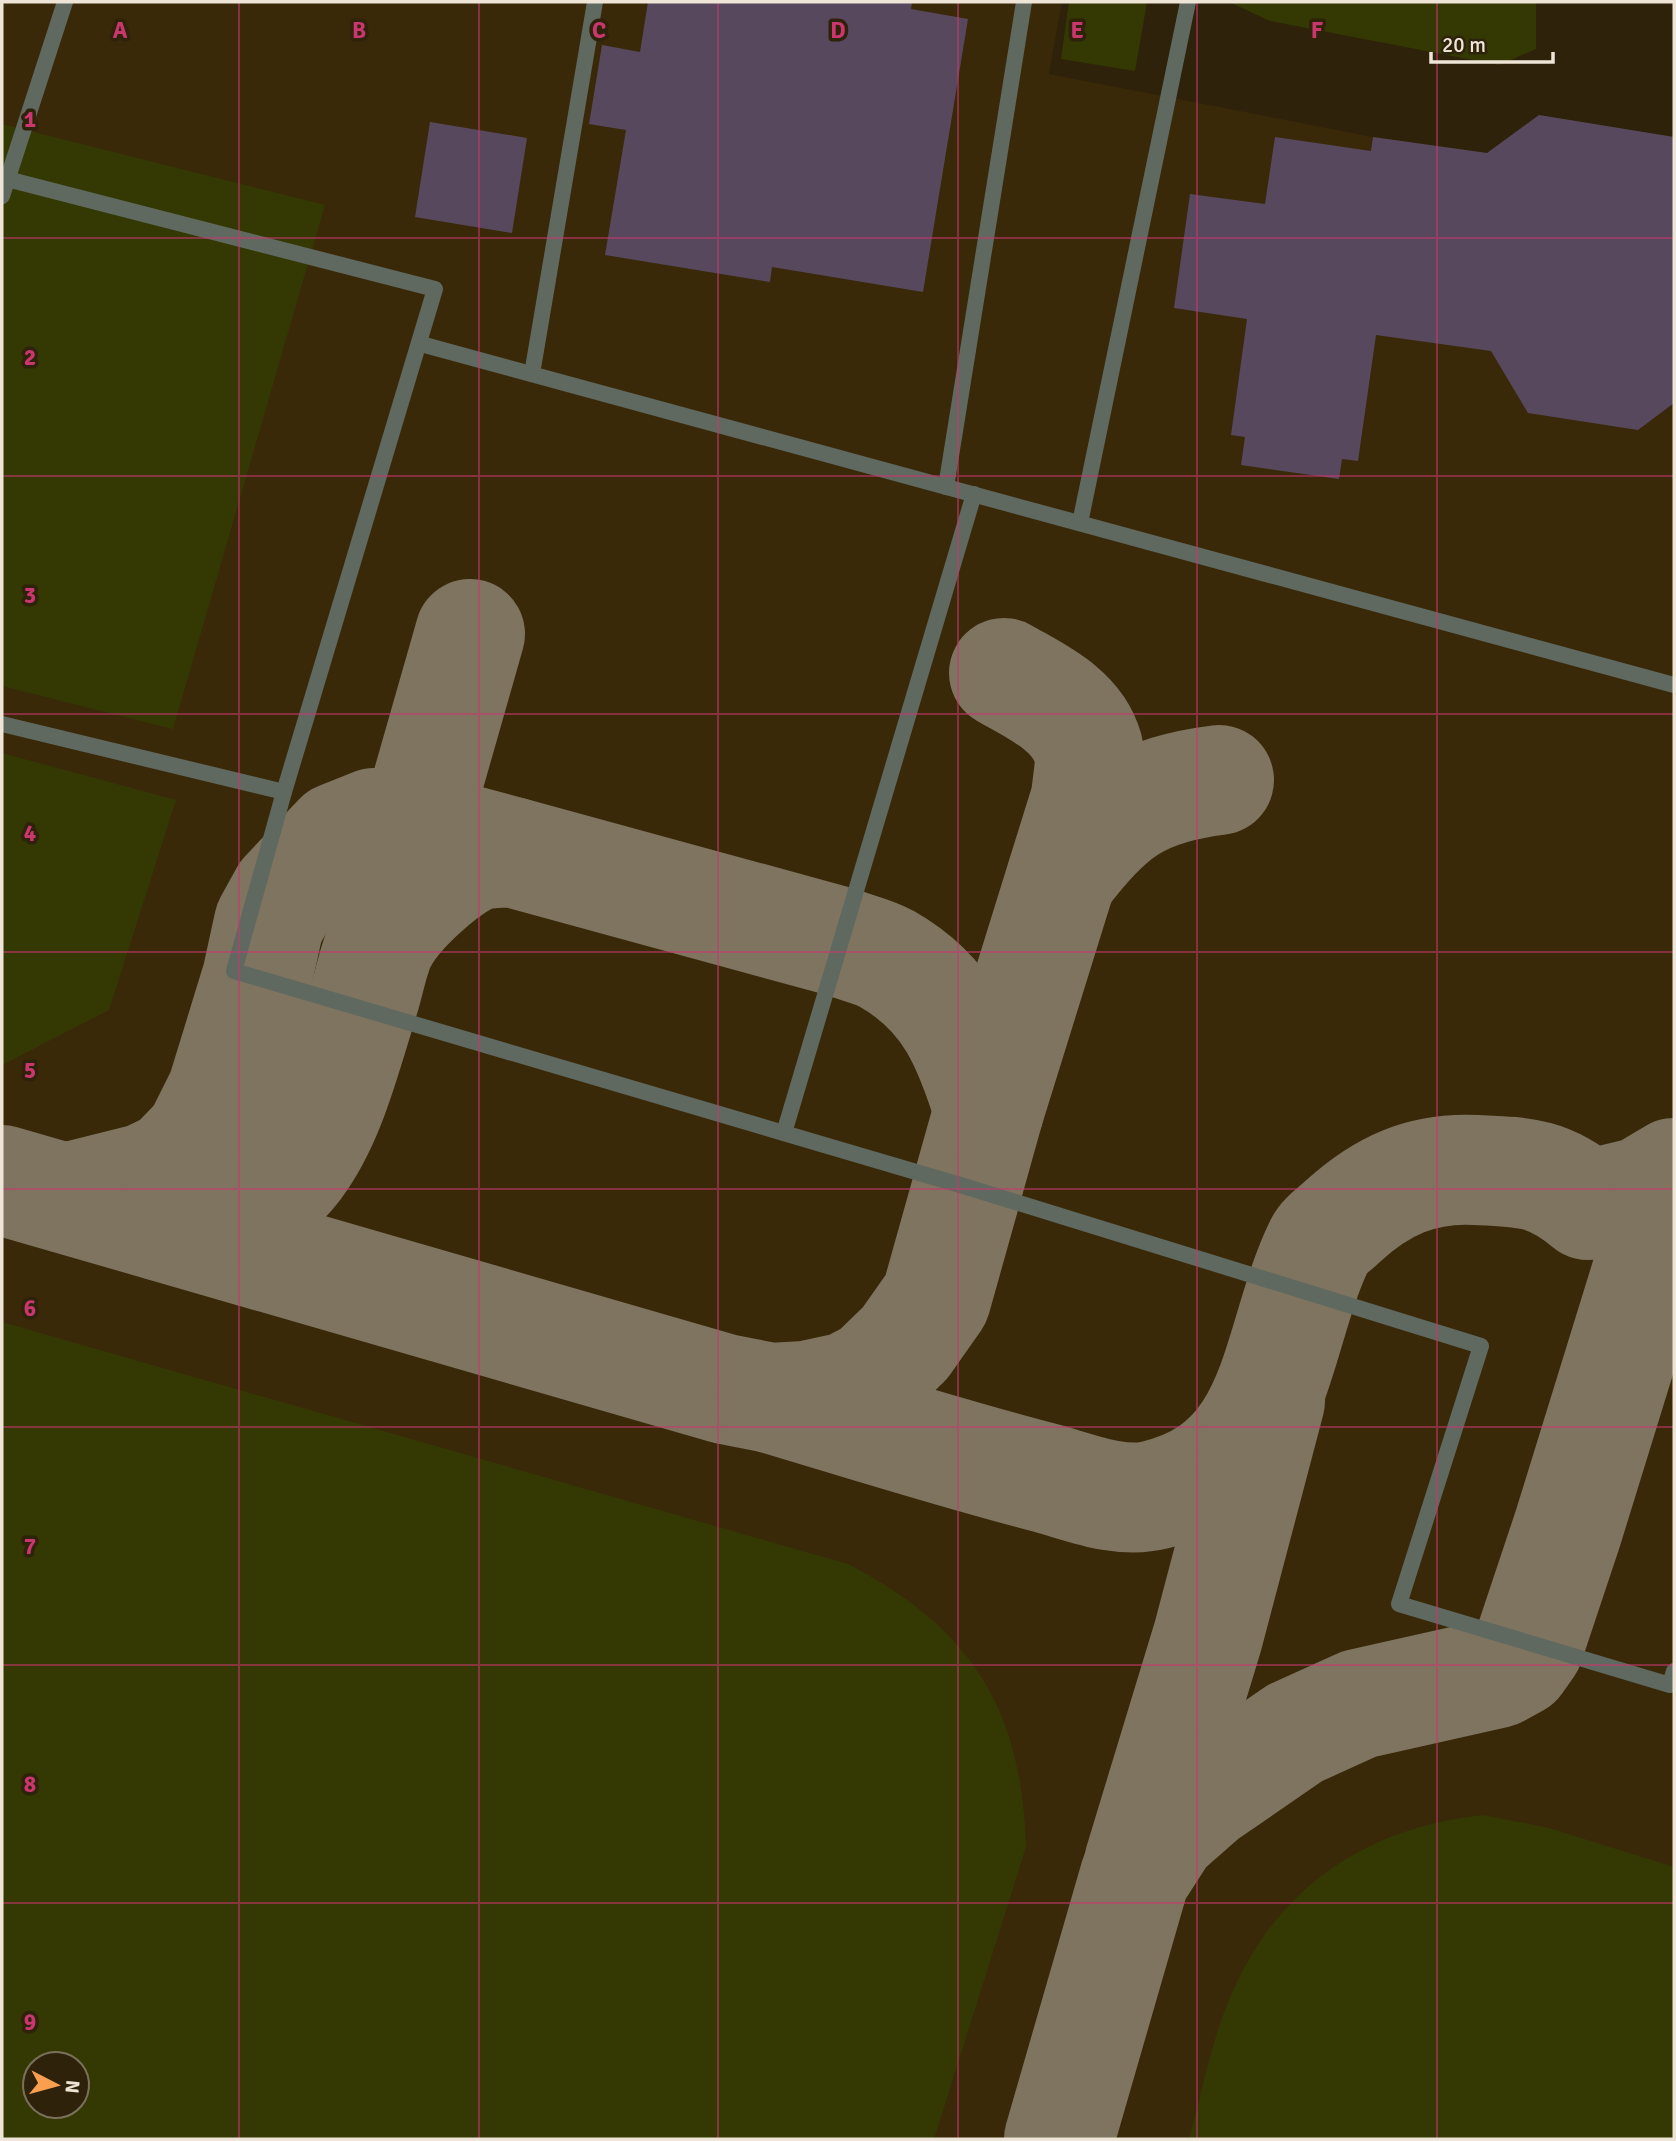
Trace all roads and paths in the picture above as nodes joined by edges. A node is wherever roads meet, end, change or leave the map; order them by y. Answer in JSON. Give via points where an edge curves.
{"nodes":[{"id":1,"x":65,"y":2,"type":"edge"},
{"id":2,"x":595,"y":2,"type":"edge"},
{"id":3,"x":1024,"y":2,"type":"edge"},
{"id":4,"x":1188,"y":2,"type":"edge"},
{"id":5,"x":7,"y":179,"type":"junction"},
{"id":6,"x":2,"y":196,"type":"edge"},
{"id":7,"x":421,"y":344,"type":"junction"},
{"id":8,"x":532,"y":374,"type":"junction"},
{"id":9,"x":946,"y":487,"type":"junction"},
{"id":10,"x":974,"y":495,"type":"junction"},
{"id":11,"x":1080,"y":523,"type":"junction"},
{"id":12,"x":1674,"y":685,"type":"edge"},
{"id":13,"x":2,"y":724,"type":"edge"},
{"id":14,"x":284,"y":792,"type":"junction"},
{"id":15,"x":784,"y":1133,"type":"junction"},
{"id":16,"x":1674,"y":1671,"type":"edge"}],
"edges":[{"from":1,"to":5,"type":"lane"},
{"from":2,"to":8,"type":"lane"},
{"from":3,"to":9,"type":"lane"},
{"from":4,"to":11,"type":"lane"},
{"from":5,"to":6,"type":"lane"},
{"from":5,"to":7,"type":"lane","via":[[435,289]]},
{"from":7,"to":8,"type":"lane"},
{"from":7,"to":14,"type":"lane"},
{"from":8,"to":9,"type":"lane"},
{"from":9,"to":10,"type":"lane"},
{"from":10,"to":11,"type":"lane"},
{"from":10,"to":15,"type":"lane"},
{"from":11,"to":12,"type":"lane"},
{"from":13,"to":14,"type":"lane"},
{"from":14,"to":15,"type":"lane","via":[[234,971]]},
{"from":15,"to":16,"type":"lane","via":[[1481,1346],[1399,1604],[1670,1685]]}]}
